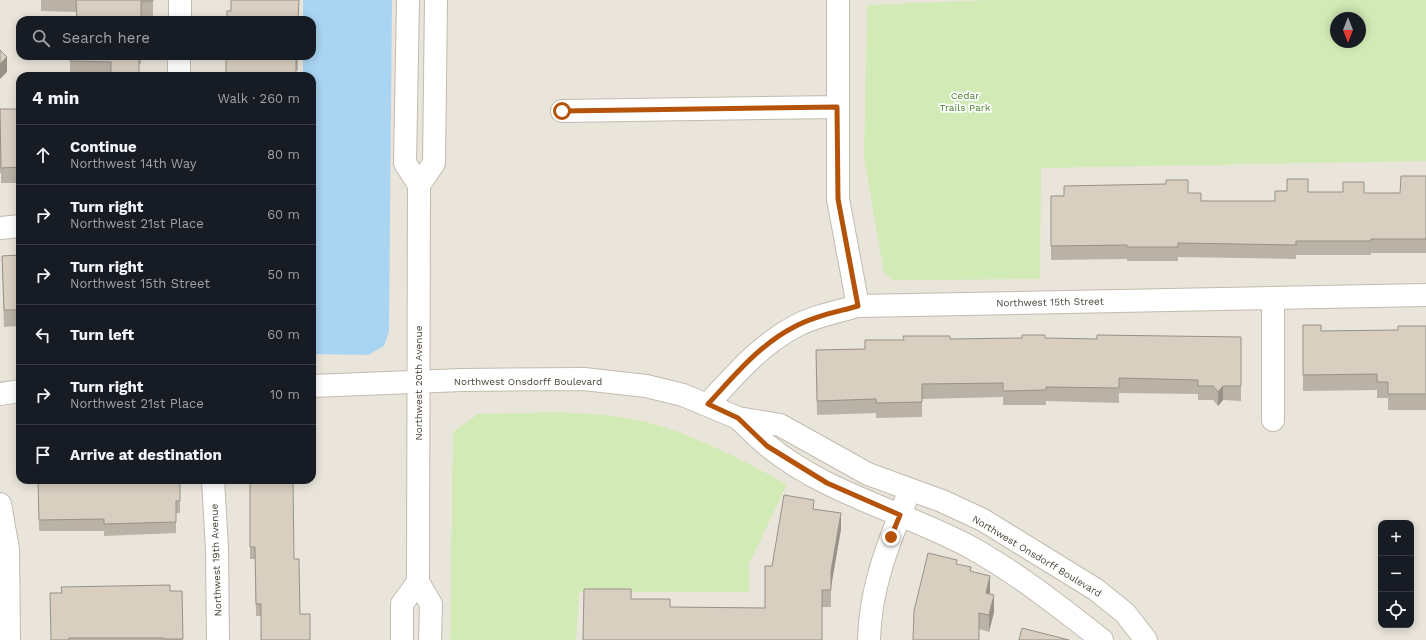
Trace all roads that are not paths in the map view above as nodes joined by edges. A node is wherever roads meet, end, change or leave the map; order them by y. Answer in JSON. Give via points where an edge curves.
{"nodes":[{"id":1,"x":180,"y":0,"type":"edge"},
{"id":2,"x":408,"y":0,"type":"edge"},
{"id":3,"x":436,"y":0,"type":"edge"},
{"id":4,"x":838,"y":0,"type":"edge"},
{"id":5,"x":180,"y":16,"type":"edge"},
{"id":6,"x":179,"y":60,"type":"edge"},
{"id":7,"x":179,"y":72,"type":"edge"},
{"id":8,"x":837,"y":107,"type":"junction"},
{"id":9,"x":562,"y":111,"type":"dead end"},
{"id":10,"x":419,"y":184,"type":"junction"},
{"id":11,"x":16,"y":226,"type":"edge"},
{"id":12,"x":0,"y":228,"type":"edge"},
{"id":13,"x":1426,"y":295,"type":"edge"},
{"id":14,"x":1273,"y":298,"type":"junction"},
{"id":15,"x":858,"y":306,"type":"junction"},
{"id":16,"x":418,"y":382,"type":"junction"},
{"id":17,"x":316,"y":386,"type":"edge"},
{"id":18,"x":16,"y":392,"type":"edge"},
{"id":19,"x":0,"y":394,"type":"edge"},
{"id":20,"x":708,"y":404,"type":"junction"},
{"id":21,"x":738,"y":418,"type":"junction"},
{"id":22,"x":1273,"y":420,"type":"dead end"},
{"id":23,"x":213,"y":484,"type":"edge"},
{"id":24,"x":910,"y":490,"type":"junction"},
{"id":25,"x":0,"y":504,"type":"edge"},
{"id":26,"x":900,"y":515,"type":"junction"},
{"id":27,"x":418,"y":582,"type":"junction"},
{"id":28,"x":9,"y":640,"type":"edge"},
{"id":29,"x":218,"y":640,"type":"edge"},
{"id":30,"x":402,"y":640,"type":"edge"},
{"id":31,"x":430,"y":640,"type":"edge"},
{"id":32,"x":869,"y":640,"type":"edge"},
{"id":33,"x":1102,"y":640,"type":"edge"},
{"id":34,"x":1146,"y":640,"type":"edge"}],
"edges":[{"from":1,"to":5,"type":"street"},
{"from":2,"to":10,"type":"street","via":[[406,163]]},
{"from":3,"to":10,"type":"street","via":[[434,163]]},
{"from":4,"to":8,"type":"street"},
{"from":6,"to":7,"type":"street"},
{"from":8,"to":9,"type":"street"},
{"from":8,"to":15,"type":"street","via":[[838,199]]},
{"from":10,"to":16,"type":"street","name":"Northwest 20th Avenue"},
{"from":11,"to":12,"type":"street"},
{"from":13,"to":14,"type":"street","name":"Northwest 15th Street"},
{"from":14,"to":15,"type":"street","name":"Northwest 15th Street"},
{"from":14,"to":22,"type":"street"},
{"from":15,"to":20,"type":"street","name":"Northwest 15th Street","via":[[796,326],[772,340],[751,357]]},
{"from":16,"to":17,"type":"street","name":"Northwest Onsdorff Boulevard"},
{"from":16,"to":20,"type":"street","name":"Northwest Onsdorff Boulevard","via":[[584,379],[646,386]]},
{"from":16,"to":27,"type":"street","name":"Northwest 20th Avenue"},
{"from":18,"to":19,"type":"street"},
{"from":20,"to":21,"type":"street","name":"Northwest Onsdorff Boulevard"},
{"from":21,"to":24,"type":"street","name":"Northwest Onsdorff Boulevard","via":[[780,425],[868,474]]},
{"from":21,"to":26,"type":"street","name":"Northwest Onsdorff Boulevard","via":[[767,446],[794,464],[827,483]]},
{"from":23,"to":29,"type":"street","name":"Northwest 19th Avenue"},
{"from":24,"to":26,"type":"street"},
{"from":24,"to":34,"type":"street","name":"Northwest Onsdorff Boulevard","via":[[983,520],[1095,589],[1126,613]]},
{"from":25,"to":28,"type":"street","via":[[9,562]]},
{"from":26,"to":32,"type":"street","via":[[873,592]]},
{"from":26,"to":33,"type":"street","name":"Northwest Onsdorff Boulevard","via":[[971,548],[1029,584]]},
{"from":27,"to":30,"type":"street","via":[[402,604]]},
{"from":27,"to":31,"type":"street","via":[[431,604]]}]}
